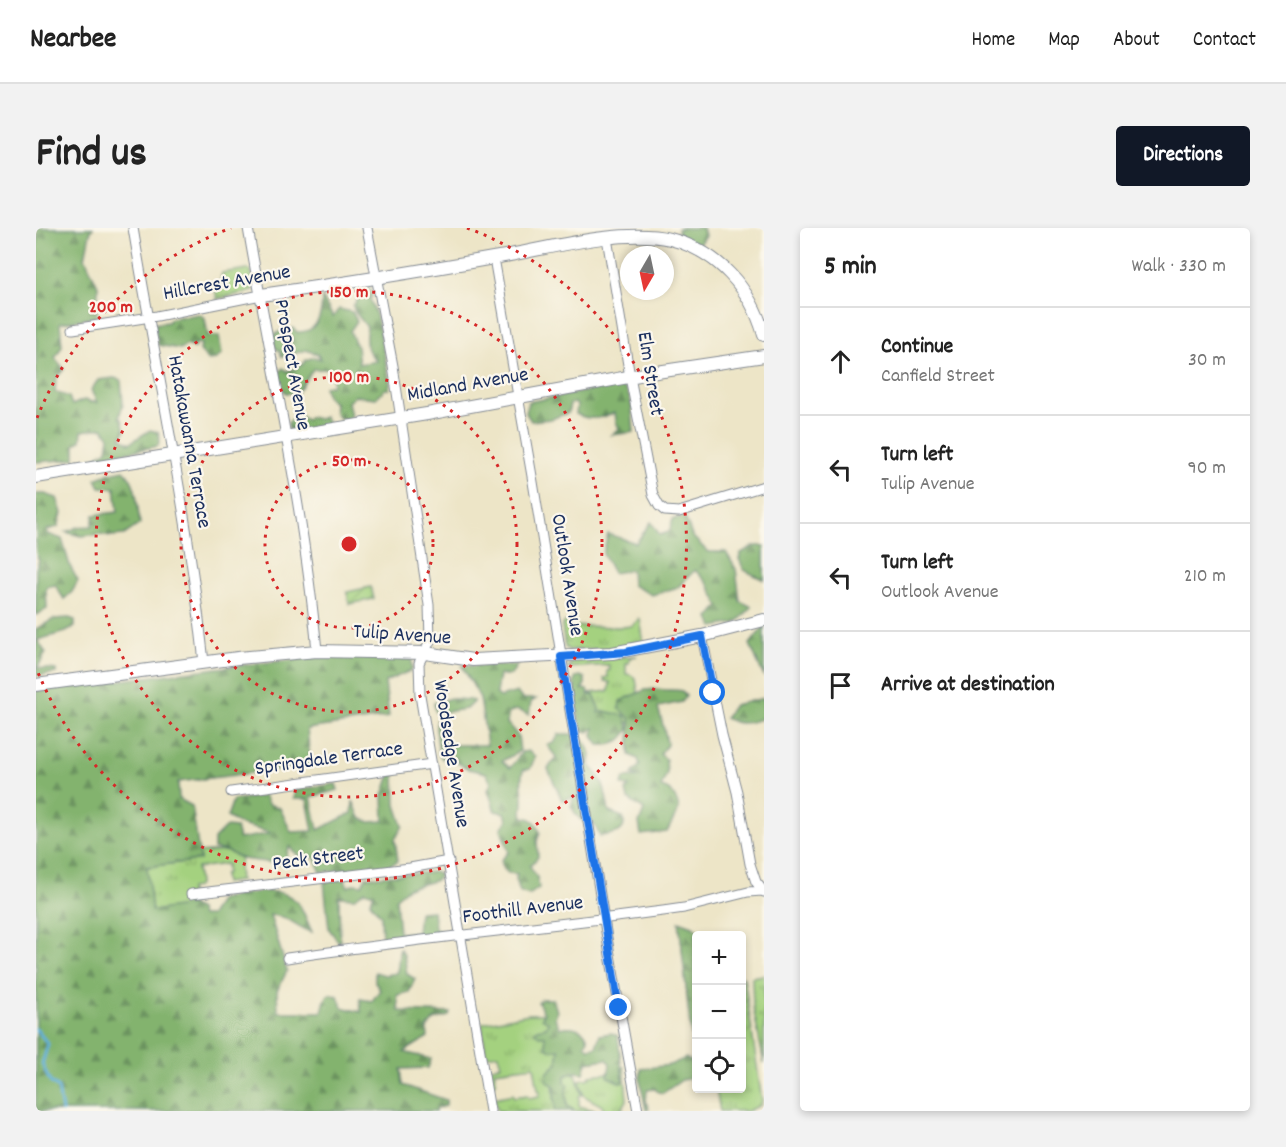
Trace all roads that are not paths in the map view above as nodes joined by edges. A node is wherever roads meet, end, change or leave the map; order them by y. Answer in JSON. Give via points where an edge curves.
{"nodes":[{"id":1,"x":133,"y":228,"type":"edge"},
{"id":2,"x":248,"y":228,"type":"edge"},
{"id":3,"x":367,"y":228,"type":"edge"},
{"id":4,"x":607,"y":238,"type":"junction"},
{"id":5,"x":494,"y":258,"type":"junction"},
{"id":6,"x":377,"y":278,"type":"junction"},
{"id":7,"x":261,"y":296,"type":"junction"},
{"id":8,"x":148,"y":317,"type":"junction"},
{"id":9,"x":73,"y":329,"type":"dead end"},
{"id":10,"x":764,"y":335,"type":"edge"},
{"id":11,"x":764,"y":356,"type":"edge"},
{"id":12,"x":630,"y":377,"type":"junction"},
{"id":13,"x":517,"y":398,"type":"junction"},
{"id":14,"x":401,"y":418,"type":"junction"},
{"id":15,"x":286,"y":437,"type":"junction"},
{"id":16,"x":173,"y":455,"type":"junction"},
{"id":17,"x":36,"y":477,"type":"edge"},
{"id":18,"x":764,"y":486,"type":"edge"},
{"id":19,"x":764,"y":620,"type":"edge"},
{"id":20,"x":702,"y":636,"type":"junction"},
{"id":21,"x":318,"y":651,"type":"junction"},
{"id":22,"x":425,"y":653,"type":"junction"},
{"id":23,"x":561,"y":657,"type":"junction"},
{"id":24,"x":204,"y":663,"type":"junction"},
{"id":25,"x":36,"y":685,"type":"edge"},
{"id":26,"x":432,"y":764,"type":"junction"},
{"id":27,"x":231,"y":792,"type":"dead end"},
{"id":28,"x":449,"y":861,"type":"junction"},
{"id":29,"x":763,"y":891,"type":"edge"},
{"id":30,"x":191,"y":894,"type":"dead end"},
{"id":31,"x":604,"y":919,"type":"junction"},
{"id":32,"x":461,"y":936,"type":"junction"},
{"id":33,"x":286,"y":958,"type":"dead end"},
{"id":34,"x":490,"y":1111,"type":"edge"},
{"id":35,"x":638,"y":1111,"type":"edge"}],
"edges":[{"from":1,"to":8,"type":"street","name":"Hatakawanna Terrace"},
{"from":2,"to":7,"type":"street","name":"Prospect Avenue"},
{"from":3,"to":6,"type":"street","name":"Woodsedge Avenue"},
{"from":4,"to":5,"type":"street","name":"Hillcrest Avenue"},
{"from":4,"to":10,"type":"street","name":"Hillcrest Avenue","via":[[655,236],[703,252],[741,287],[754,307]]},
{"from":4,"to":12,"type":"street","name":"Elm Street"},
{"from":5,"to":6,"type":"street","name":"Hillcrest Avenue"},
{"from":5,"to":13,"type":"street","name":"Outlook Avenue"},
{"from":6,"to":7,"type":"street","name":"Hillcrest Avenue"},
{"from":6,"to":14,"type":"street","name":"Woodsedge Avenue"},
{"from":7,"to":8,"type":"street","name":"Hillcrest Avenue"},
{"from":7,"to":15,"type":"street","name":"Prospect Avenue"},
{"from":8,"to":9,"type":"street","name":"Hillcrest Avenue"},
{"from":8,"to":16,"type":"street","name":"Hatakawanna Terrace"},
{"from":11,"to":12,"type":"street","name":"Midland Avenue"},
{"from":12,"to":13,"type":"street","name":"Midland Avenue"},
{"from":12,"to":18,"type":"street","name":"Elm Street","via":[[653,495],[665,511],[679,512]]},
{"from":13,"to":14,"type":"street","name":"Midland Avenue"},
{"from":13,"to":23,"type":"street","name":"Outlook Avenue"},
{"from":14,"to":15,"type":"street","name":"Midland Avenue"},
{"from":14,"to":22,"type":"street","name":"Woodsedge Avenue","via":[[429,605],[430,641]]},
{"from":15,"to":16,"type":"street","name":"Midland Avenue"},
{"from":15,"to":21,"type":"street","name":"Prospect Avenue"},
{"from":16,"to":17,"type":"street","name":"Midland Avenue"},
{"from":16,"to":24,"type":"street","name":"Hatakawanna Terrace","via":[[198,601]]},
{"from":19,"to":20,"type":"street","name":"Tulip Avenue"},
{"from":20,"to":23,"type":"street","name":"Tulip Avenue","via":[[626,652]]},
{"from":20,"to":29,"type":"street","via":[[750,864]]},
{"from":21,"to":22,"type":"street","name":"Tulip Avenue"},
{"from":21,"to":24,"type":"street","name":"Tulip Avenue"},
{"from":22,"to":23,"type":"street","name":"Tulip Avenue","via":[[472,660]]},
{"from":22,"to":26,"type":"street","name":"Woodsedge Avenue","via":[[419,663],[419,686]]},
{"from":23,"to":31,"type":"street","name":"Outlook Avenue"},
{"from":24,"to":25,"type":"street","name":"Tulip Avenue"},
{"from":26,"to":27,"type":"street","name":"Springdale Terrace"},
{"from":26,"to":28,"type":"street","name":"Woodsedge Avenue"},
{"from":28,"to":30,"type":"street","name":"Peck Street"},
{"from":28,"to":32,"type":"street","name":"Woodsedge Avenue"},
{"from":29,"to":31,"type":"street","name":"Foothill Avenue","via":[[684,908]]},
{"from":31,"to":32,"type":"street","name":"Foothill Avenue"},
{"from":31,"to":35,"type":"street","name":"Outlook Avenue"},
{"from":32,"to":33,"type":"street","name":"Foothill Avenue"},
{"from":32,"to":34,"type":"street","name":"Woodsedge Avenue"}]}
